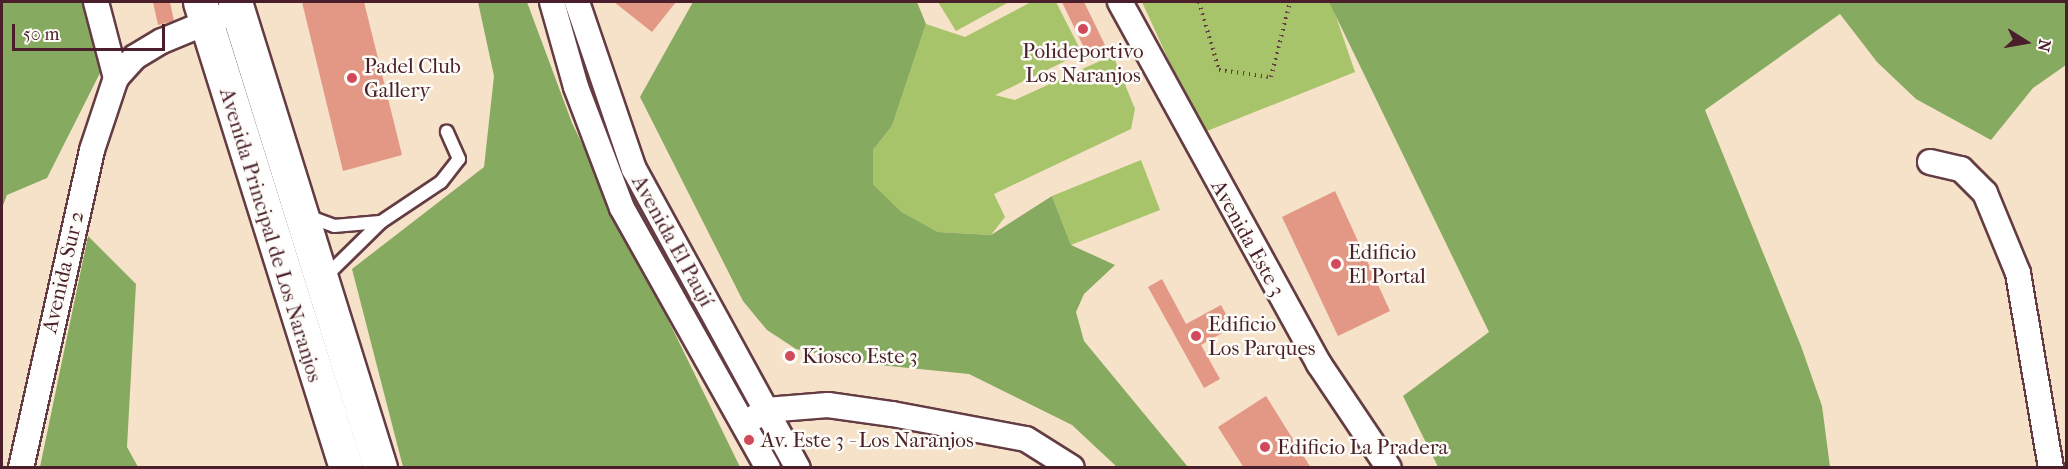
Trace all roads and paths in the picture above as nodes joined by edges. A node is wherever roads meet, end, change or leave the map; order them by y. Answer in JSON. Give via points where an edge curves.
{"nodes":[{"id":1,"x":96,"y":2,"type":"edge"},
{"id":2,"x":552,"y":2,"type":"edge"},
{"id":3,"x":577,"y":2,"type":"edge"},
{"id":4,"x":1120,"y":2,"type":"edge"},
{"id":5,"x":1199,"y":2,"type":"edge"},
{"id":6,"x":1290,"y":2,"type":"edge"},
{"id":7,"x":236,"y":6,"type":"edge"},
{"id":8,"x":201,"y":12,"type":"edge"},
{"id":9,"x":116,"y":78,"type":"junction"},
{"id":10,"x":447,"y":132,"type":"dead end"},
{"id":11,"x":1930,"y":162,"type":"dead end"},
{"id":12,"x":301,"y":213,"type":"junction"},
{"id":13,"x":381,"y":222,"type":"junction"},
{"id":14,"x":323,"y":280,"type":"junction"},
{"id":15,"x":756,"y":417,"type":"junction"},
{"id":16,"x":21,"y":468,"type":"edge"},
{"id":17,"x":346,"y":468,"type":"edge"},
{"id":18,"x":380,"y":468,"type":"edge"},
{"id":19,"x":768,"y":468,"type":"edge"},
{"id":20,"x":798,"y":468,"type":"edge"},
{"id":21,"x":1072,"y":468,"type":"edge"},
{"id":22,"x":1389,"y":468,"type":"edge"},
{"id":23,"x":2051,"y":468,"type":"edge"}],
"edges":[{"from":1,"to":9,"type":"street"},
{"from":2,"to":15,"type":"street","name":"Avenida El Paují","via":[[576,87],[622,208]]},
{"from":3,"to":15,"type":"street","name":"Avenida El Paují","via":[[634,170]]},
{"from":4,"to":22,"type":"street","name":"Avenida Este 3","via":[[1319,364]]},
{"from":5,"to":6,"type":"path","via":[[1219,70],[1271,77]]},
{"from":7,"to":8,"type":"street","name":"Avenida Sur 2"},
{"from":7,"to":12,"type":"main road","name":"Avenida Principal de Los Naranjos"},
{"from":8,"to":9,"type":"street","name":"Avenida Sur 2","via":[[135,57]]},
{"from":8,"to":17,"type":"main road","name":"Avenida Principal de Los Naranjos"},
{"from":9,"to":16,"type":"street","name":"Avenida Sur 2","via":[[92,150]]},
{"from":10,"to":13,"type":"lane","via":[[459,159],[417,203]]},
{"from":11,"to":23,"type":"street","via":[[1961,169],[1985,193],[2018,273]]},
{"from":12,"to":13,"type":"lane","via":[[334,226]]},
{"from":12,"to":14,"type":"main road","name":"Avenida Principal de Los Naranjos"},
{"from":13,"to":14,"type":"lane"},
{"from":14,"to":18,"type":"main road","name":"Avenida Principal de Los Naranjos"},
{"from":15,"to":19,"type":"street","name":"Avenida El Paují"},
{"from":15,"to":20,"type":"street","name":"Avenida El Paují"},
{"from":15,"to":21,"type":"street","via":[[828,405],[1026,439]]}]}
